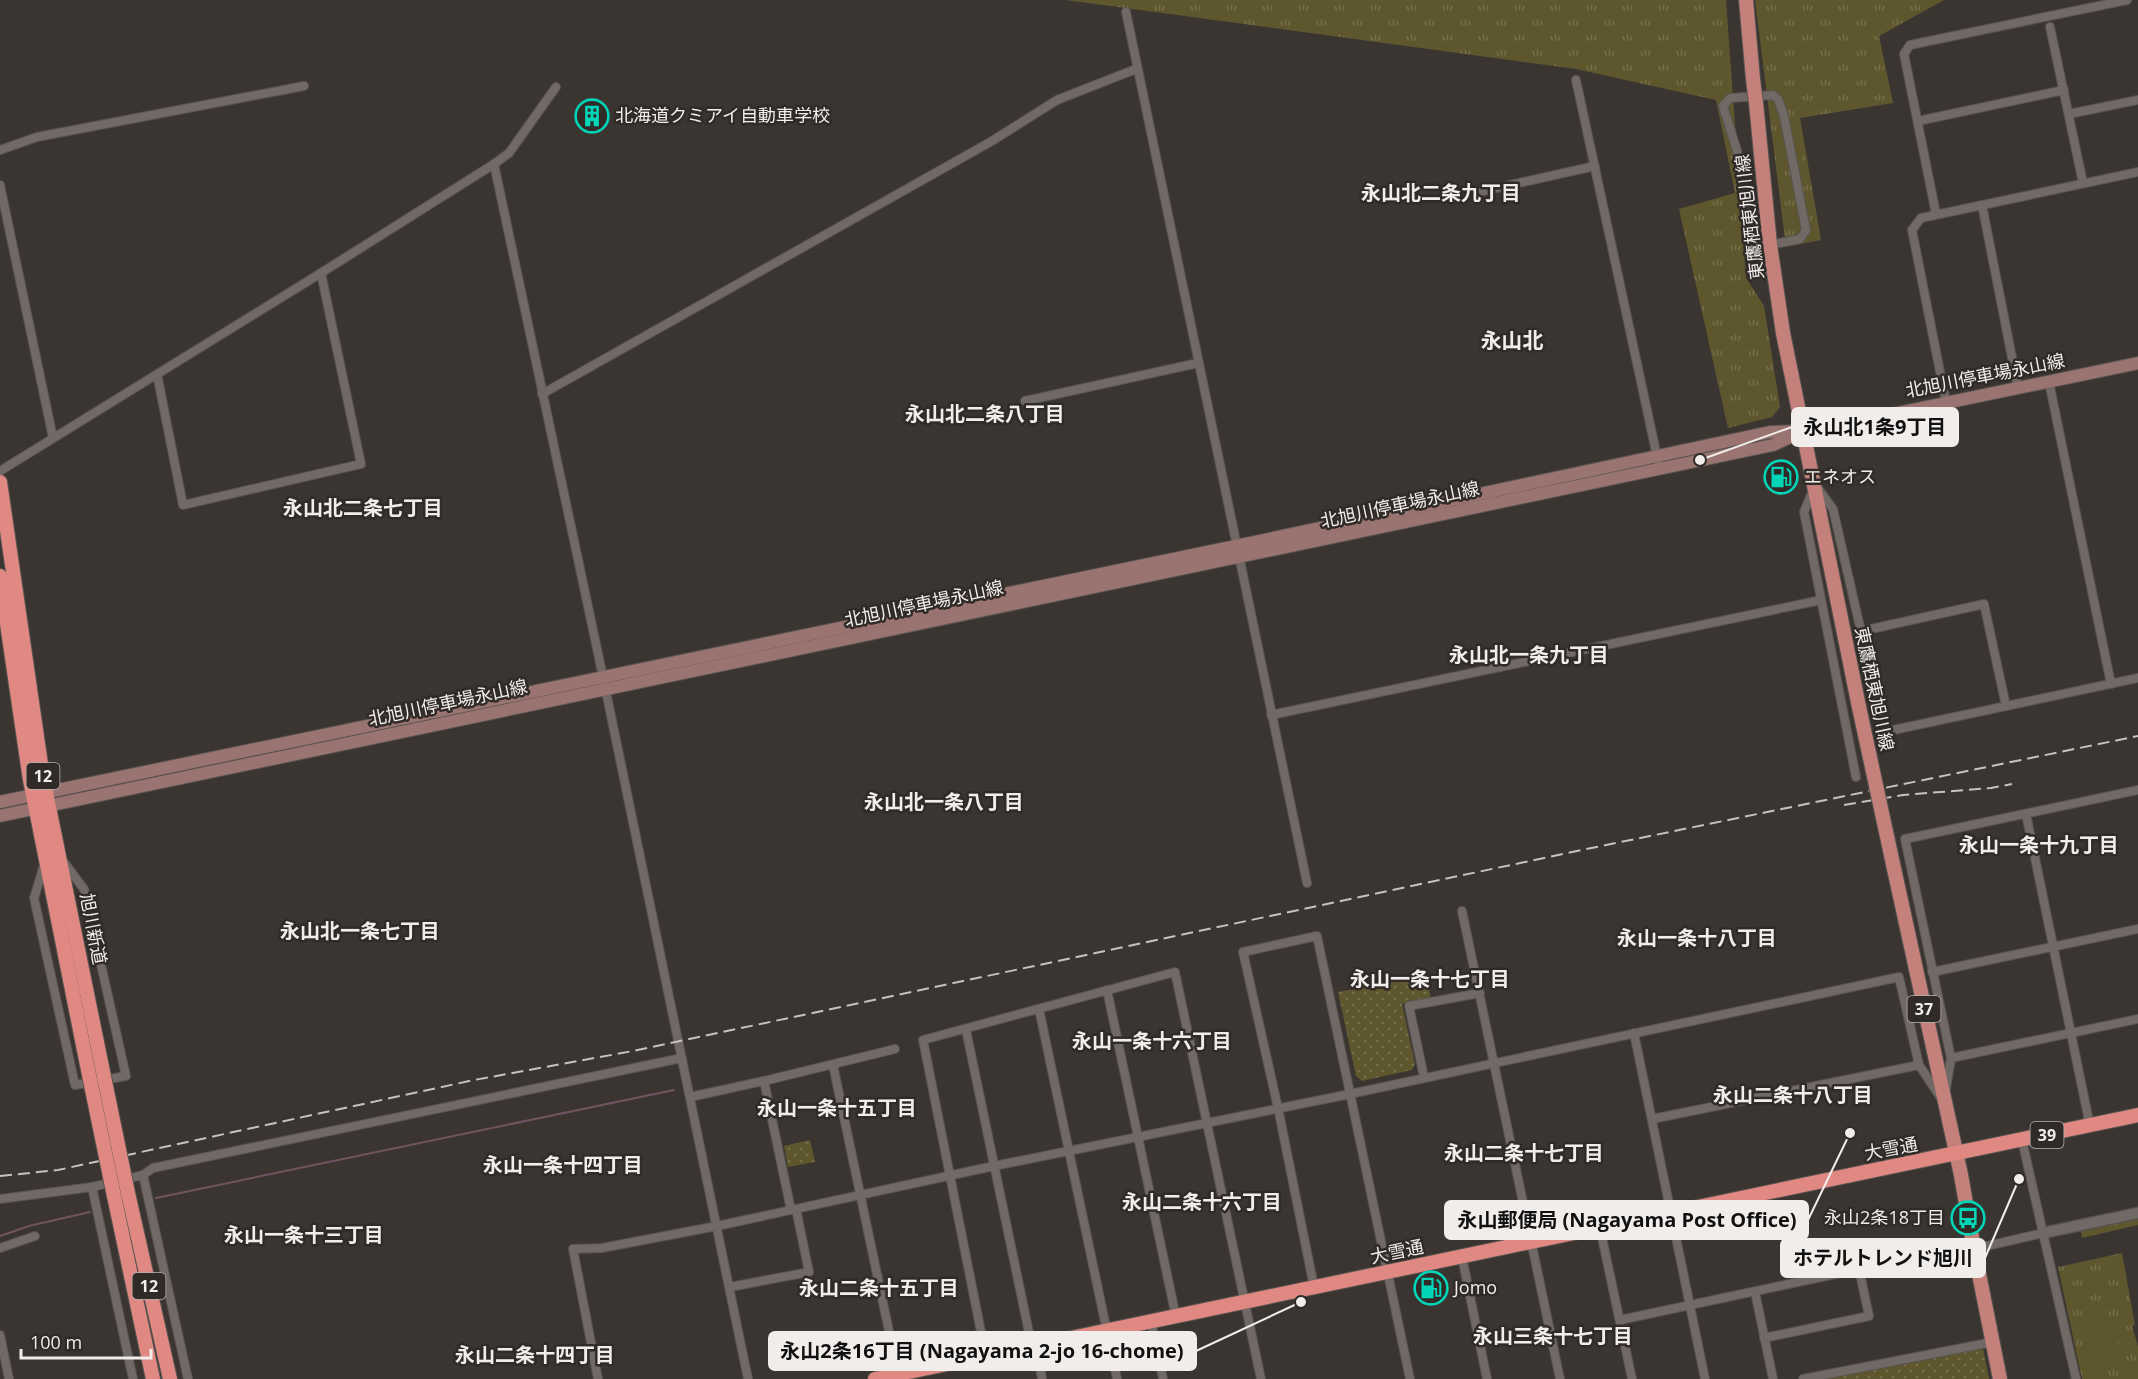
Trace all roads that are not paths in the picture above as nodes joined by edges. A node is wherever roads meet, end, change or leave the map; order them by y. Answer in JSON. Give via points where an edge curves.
{"nodes":[{"id":1,"x":1746,"y":0,"type":"edge"},
{"id":2,"x":2127,"y":0,"type":"edge"},
{"id":3,"x":1126,"y":12,"type":"dead end"},
{"id":4,"x":2050,"y":27,"type":"dead end"},
{"id":5,"x":1136,"y":69,"type":"junction"},
{"id":6,"x":1576,"y":80,"type":"dead end"},
{"id":7,"x":304,"y":86,"type":"dead end"},
{"id":8,"x":556,"y":87,"type":"dead end"},
{"id":9,"x":2064,"y":90,"type":"junction"},
{"id":10,"x":2138,"y":100,"type":"edge"},
{"id":11,"x":2069,"y":114,"type":"junction"},
{"id":12,"x":1918,"y":121,"type":"junction"},
{"id":13,"x":0,"y":150,"type":"edge"},
{"id":14,"x":494,"y":164,"type":"junction"},
{"id":15,"x":1595,"y":166,"type":"junction"},
{"id":16,"x":2138,"y":172,"type":"edge"},
{"id":17,"x":2083,"y":183,"type":"junction"},
{"id":18,"x":0,"y":185,"type":"edge"},
{"id":19,"x":1484,"y":191,"type":"dead end"},
{"id":20,"x":1982,"y":205,"type":"junction"},
{"id":21,"x":1936,"y":214,"type":"junction"},
{"id":22,"x":1770,"y":245,"type":"junction"},
{"id":23,"x":321,"y":273,"type":"junction"},
{"id":24,"x":1774,"y":275,"type":"junction"},
{"id":25,"x":1198,"y":363,"type":"junction"},
{"id":26,"x":2138,"y":363,"type":"edge"},
{"id":27,"x":157,"y":374,"type":"junction"},
{"id":28,"x":2049,"y":382,"type":"junction"},
{"id":29,"x":2018,"y":388,"type":"junction"},
{"id":30,"x":542,"y":394,"type":"junction"},
{"id":31,"x":1025,"y":401,"type":"dead end"},
{"id":32,"x":1946,"y":402,"type":"junction"},
{"id":33,"x":1804,"y":431,"type":"junction"},
{"id":34,"x":53,"y":438,"type":"junction"},
{"id":35,"x":1657,"y":456,"type":"junction"},
{"id":36,"x":1660,"y":469,"type":"junction"},
{"id":37,"x":0,"y":471,"type":"edge"},
{"id":38,"x":0,"y":482,"type":"edge"},
{"id":39,"x":1815,"y":485,"type":"junction"},
{"id":40,"x":1237,"y":551,"type":"junction"},
{"id":41,"x":0,"y":576,"type":"edge"},
{"id":42,"x":1821,"y":600,"type":"junction"},
{"id":43,"x":1862,"y":631,"type":"junction"},
{"id":44,"x":2138,"y":678,"type":"edge"},
{"id":45,"x":604,"y":683,"type":"junction"},
{"id":46,"x":2111,"y":684,"type":"junction"},
{"id":47,"x":2006,"y":706,"type":"junction"},
{"id":48,"x":1271,"y":715,"type":"junction"},
{"id":49,"x":1856,"y":777,"type":"dead end"},
{"id":50,"x":2138,"y":790,"type":"edge"},
{"id":51,"x":41,"y":800,"type":"junction"},
{"id":52,"x":0,"y":802,"type":"edge"},
{"id":53,"x":2025,"y":814,"type":"junction"},
{"id":54,"x":0,"y":816,"type":"edge"},
{"id":55,"x":61,"y":859,"type":"junction"},
{"id":56,"x":45,"y":861,"type":"junction"},
{"id":57,"x":1307,"y":883,"type":"dead end"},
{"id":58,"x":1462,"y":911,"type":"dead end"},
{"id":59,"x":2138,"y":929,"type":"edge"},
{"id":60,"x":2054,"y":946,"type":"junction"},
{"id":61,"x":1932,"y":972,"type":"junction"},
{"id":62,"x":1107,"y":990,"type":"junction"},
{"id":63,"x":1480,"y":993,"type":"junction"},
{"id":64,"x":1039,"y":1009,"type":"junction"},
{"id":65,"x":2138,"y":1019,"type":"edge"},
{"id":66,"x":966,"y":1030,"type":"junction"},
{"id":67,"x":1634,"y":1033,"type":"junction"},
{"id":68,"x":2071,"y":1033,"type":"junction"},
{"id":69,"x":895,"y":1049,"type":"dead end"},
{"id":70,"x":682,"y":1058,"type":"junction"},
{"id":71,"x":1951,"y":1058,"type":"junction"},
{"id":72,"x":1494,"y":1063,"type":"junction"},
{"id":73,"x":833,"y":1065,"type":"junction"},
{"id":74,"x":1919,"y":1065,"type":"junction"},
{"id":75,"x":95,"y":1069,"type":"junction"},
{"id":76,"x":1424,"y":1077,"type":"junction"},
{"id":77,"x":764,"y":1081,"type":"junction"},
{"id":78,"x":1350,"y":1094,"type":"junction"},
{"id":79,"x":690,"y":1097,"type":"junction"},
{"id":80,"x":1944,"y":1102,"type":"junction"},
{"id":81,"x":1278,"y":1108,"type":"junction"},
{"id":82,"x":2138,"y":1116,"type":"edge"},
{"id":83,"x":1652,"y":1119,"type":"junction"},
{"id":84,"x":1207,"y":1123,"type":"junction"},
{"id":85,"x":2090,"y":1126,"type":"junction"},
{"id":86,"x":1137,"y":1137,"type":"junction"},
{"id":87,"x":2022,"y":1140,"type":"junction"},
{"id":88,"x":1068,"y":1151,"type":"junction"},
{"id":89,"x":1956,"y":1153,"type":"junction"},
{"id":90,"x":994,"y":1166,"type":"junction"},
{"id":91,"x":143,"y":1175,"type":"junction"},
{"id":92,"x":951,"y":1176,"type":"junction"},
{"id":93,"x":92,"y":1187,"type":"junction"},
{"id":94,"x":860,"y":1195,"type":"junction"},
{"id":95,"x":0,"y":1199,"type":"edge"},
{"id":96,"x":794,"y":1210,"type":"junction"},
{"id":97,"x":1671,"y":1212,"type":"junction"},
{"id":98,"x":2138,"y":1213,"type":"edge"},
{"id":99,"x":717,"y":1226,"type":"junction"},
{"id":100,"x":1600,"y":1228,"type":"junction"},
{"id":101,"x":2043,"y":1233,"type":"junction"},
{"id":102,"x":35,"y":1236,"type":"dead end"},
{"id":103,"x":1531,"y":1242,"type":"junction"},
{"id":104,"x":0,"y":1248,"type":"edge"},
{"id":105,"x":1974,"y":1249,"type":"junction"},
{"id":106,"x":1462,"y":1257,"type":"junction"},
{"id":107,"x":1387,"y":1272,"type":"junction"},
{"id":108,"x":730,"y":1287,"type":"junction"},
{"id":109,"x":1314,"y":1287,"type":"junction"},
{"id":110,"x":1755,"y":1292,"type":"junction"},
{"id":111,"x":1244,"y":1302,"type":"junction"},
{"id":112,"x":1689,"y":1306,"type":"junction"},
{"id":113,"x":1176,"y":1317,"type":"junction"},
{"id":114,"x":1620,"y":1320,"type":"junction"},
{"id":115,"x":1151,"y":1321,"type":"junction"},
{"id":116,"x":1106,"y":1331,"type":"junction"},
{"id":117,"x":0,"y":1338,"type":"edge"},
{"id":118,"x":1764,"y":1338,"type":"junction"},
{"id":119,"x":1993,"y":1342,"type":"junction"},
{"id":120,"x":1034,"y":1347,"type":"junction"},
{"id":121,"x":986,"y":1356,"type":"junction"},
{"id":122,"x":898,"y":1374,"type":"junction"},
{"id":123,"x":9,"y":1379,"type":"edge"},
{"id":124,"x":133,"y":1379,"type":"edge"},
{"id":125,"x":153,"y":1379,"type":"edge"},
{"id":126,"x":170,"y":1379,"type":"edge"},
{"id":127,"x":188,"y":1379,"type":"edge"},
{"id":128,"x":598,"y":1379,"type":"edge"},
{"id":129,"x":748,"y":1379,"type":"edge"},
{"id":130,"x":875,"y":1379,"type":"edge"},
{"id":131,"x":1042,"y":1379,"type":"edge"},
{"id":132,"x":1117,"y":1379,"type":"edge"},
{"id":133,"x":1163,"y":1379,"type":"edge"},
{"id":134,"x":1261,"y":1379,"type":"edge"},
{"id":135,"x":1410,"y":1379,"type":"edge"},
{"id":136,"x":1487,"y":1379,"type":"edge"},
{"id":137,"x":1560,"y":1379,"type":"edge"},
{"id":138,"x":1632,"y":1379,"type":"edge"},
{"id":139,"x":1705,"y":1379,"type":"edge"},
{"id":140,"x":1773,"y":1379,"type":"edge"},
{"id":141,"x":1803,"y":1379,"type":"edge"},
{"id":142,"x":2000,"y":1379,"type":"edge"},
{"id":143,"x":2076,"y":1379,"type":"edge"}],
"edges":[{"from":1,"to":22,"type":"main road","name":"東鷹栖東旭川線","number":"37","bridge":true},
{"from":2,"to":12,"type":"street","via":[[1910,45],[1904,54]]},
{"from":3,"to":5,"type":"street"},
{"from":4,"to":9,"type":"street"},
{"from":5,"to":25,"type":"street"},
{"from":5,"to":30,"type":"street","via":[[1057,100],[992,141]]},
{"from":6,"to":15,"type":"street"},
{"from":7,"to":13,"type":"street","via":[[37,137]]},
{"from":8,"to":14,"type":"street","via":[[509,153]]},
{"from":9,"to":11,"type":"street"},
{"from":9,"to":12,"type":"street"},
{"from":10,"to":11,"type":"street"},
{"from":11,"to":17,"type":"street"},
{"from":12,"to":21,"type":"street"},
{"from":14,"to":23,"type":"street"},
{"from":14,"to":30,"type":"street"},
{"from":15,"to":19,"type":"street"},
{"from":15,"to":35,"type":"street"},
{"from":16,"to":17,"type":"street"},
{"from":17,"to":20,"type":"street"},
{"from":18,"to":34,"type":"street"},
{"from":20,"to":21,"type":"street"},
{"from":20,"to":29,"type":"street"},
{"from":21,"to":32,"type":"street","via":[[1921,218],[1912,230]]},
{"from":22,"to":24,"type":"main road","name":"東鷹栖東旭川線","number":"37"},
{"from":22,"to":24,"type":"street","via":[[1800,239],[1806,230],[1784,116],[1773,95],[1730,98],[1723,106],[1743,170],[1754,268],[1760,274]]},
{"from":23,"to":27,"type":"street"},
{"from":23,"to":27,"type":"street","via":[[361,464],[183,505]]},
{"from":24,"to":33,"type":"main road","name":"東鷹栖東旭川線","number":"37"},
{"from":25,"to":31,"type":"street"},
{"from":25,"to":40,"type":"street"},
{"from":26,"to":28,"type":"main road","name":"北旭川停車場永山線"},
{"from":27,"to":34,"type":"street"},
{"from":28,"to":29,"type":"main road","name":"北旭川停車場永山線"},
{"from":28,"to":46,"type":"street"},
{"from":29,"to":32,"type":"main road","name":"北旭川停車場永山線"},
{"from":30,"to":45,"type":"street"},
{"from":32,"to":33,"type":"main road","name":"北旭川停車場永山線"},
{"from":33,"to":35,"type":"main road","name":"北旭川停車場永山線","via":[[1770,432]]},
{"from":33,"to":36,"type":"main road","name":"北旭川停車場永山線","via":[[1773,445]]},
{"from":33,"to":39,"type":"main road","name":"東鷹栖東旭川線","number":"37"},
{"from":34,"to":37,"type":"street"},
{"from":35,"to":36,"type":"street"},
{"from":35,"to":40,"type":"main road","name":"北旭川停車場永山線"},
{"from":36,"to":40,"type":"main road","name":"北旭川停車場永山線"},
{"from":38,"to":51,"type":"highway","name":"旭川新道","number":"12"},
{"from":39,"to":42,"type":"street","via":[[1804,512]]},
{"from":39,"to":43,"type":"street","via":[[1833,509]]},
{"from":39,"to":80,"type":"main road","name":"東鷹栖東旭川線","number":"37","bridge":true},
{"from":40,"to":45,"type":"main road","name":"北旭川停車場永山線"},
{"from":40,"to":48,"type":"street"},
{"from":41,"to":51,"type":"highway","name":"旭川新道","number":"12"},
{"from":42,"to":48,"type":"street"},
{"from":42,"to":49,"type":"street"},
{"from":43,"to":47,"type":"street","via":[[1884,732]]},
{"from":43,"to":47,"type":"street","via":[[1984,604]]},
{"from":44,"to":46,"type":"street"},
{"from":45,"to":51,"type":"main road","name":"北旭川停車場永山線"},
{"from":45,"to":70,"type":"street"},
{"from":46,"to":47,"type":"street"},
{"from":48,"to":57,"type":"street"},
{"from":50,"to":53,"type":"street"},
{"from":51,"to":52,"type":"main road"},
{"from":51,"to":54,"type":"main road"},
{"from":51,"to":55,"type":"highway","name":"旭川新道","number":"12"},
{"from":51,"to":56,"type":"highway","name":"旭川新道","number":"12"},
{"from":53,"to":60,"type":"street"},
{"from":53,"to":61,"type":"street","via":[[1905,839]]},
{"from":55,"to":56,"type":"street","via":[[84,889],[126,1076],[75,1085],[34,898]]},
{"from":55,"to":75,"type":"highway","name":"旭川新道","number":"12"},
{"from":56,"to":75,"type":"highway","name":"旭川新道","number":"12"},
{"from":58,"to":63,"type":"street"},
{"from":59,"to":60,"type":"street"},
{"from":60,"to":61,"type":"street"},
{"from":60,"to":68,"type":"street"},
{"from":61,"to":71,"type":"street"},
{"from":62,"to":64,"type":"street"},
{"from":62,"to":84,"type":"street","via":[[1175,972]]},
{"from":62,"to":86,"type":"street"},
{"from":63,"to":72,"type":"street"},
{"from":63,"to":76,"type":"street","via":[[1409,1006]]},
{"from":64,"to":66,"type":"street"},
{"from":64,"to":88,"type":"street"},
{"from":65,"to":68,"type":"street"},
{"from":66,"to":90,"type":"street"},
{"from":66,"to":92,"type":"street","via":[[923,1040]]},
{"from":67,"to":72,"type":"street"},
{"from":67,"to":74,"type":"street","via":[[1899,977]]},
{"from":67,"to":83,"type":"street"},
{"from":68,"to":71,"type":"street"},
{"from":68,"to":85,"type":"street"},
{"from":69,"to":73,"type":"street"},
{"from":70,"to":79,"type":"street"},
{"from":70,"to":91,"type":"street","via":[[153,1168]]},
{"from":71,"to":80,"type":"street"},
{"from":72,"to":76,"type":"street"},
{"from":72,"to":103,"type":"street"},
{"from":73,"to":77,"type":"street"},
{"from":73,"to":94,"type":"street"},
{"from":74,"to":80,"type":"street"},
{"from":74,"to":83,"type":"street"},
{"from":75,"to":125,"type":"highway","name":"旭川新道","number":"12","bridge":true,"via":[[114,1196]]},
{"from":75,"to":126,"type":"highway","name":"旭川新道","number":"12","bridge":true},
{"from":76,"to":78,"type":"street"},
{"from":77,"to":79,"type":"street"},
{"from":77,"to":96,"type":"street"},
{"from":78,"to":81,"type":"street"},
{"from":78,"to":81,"type":"street","via":[[1317,936],[1243,952]]},
{"from":78,"to":107,"type":"street"},
{"from":79,"to":99,"type":"street"},
{"from":80,"to":89,"type":"main road","name":"東鷹栖東旭川線","number":"37"},
{"from":81,"to":84,"type":"street"},
{"from":81,"to":109,"type":"street"},
{"from":82,"to":85,"type":"highway","name":"大雪通","number":"39"},
{"from":83,"to":97,"type":"street"},
{"from":84,"to":86,"type":"street"},
{"from":84,"to":111,"type":"street"},
{"from":85,"to":87,"type":"highway","name":"大雪通","number":"39"},
{"from":86,"to":88,"type":"street"},
{"from":86,"to":113,"type":"street"},
{"from":87,"to":89,"type":"highway","name":"大雪通","number":"39"},
{"from":87,"to":101,"type":"street"},
{"from":88,"to":90,"type":"street"},
{"from":88,"to":116,"type":"street"},
{"from":89,"to":97,"type":"highway","name":"大雪通","number":"39"},
{"from":89,"to":105,"type":"main road","name":"東鷹栖東旭川線","number":"37"},
{"from":90,"to":92,"type":"street"},
{"from":90,"to":120,"type":"street"},
{"from":91,"to":93,"type":"street"},
{"from":91,"to":127,"type":"street"},
{"from":92,"to":94,"type":"street"},
{"from":92,"to":121,"type":"street"},
{"from":93,"to":95,"type":"street"},
{"from":93,"to":124,"type":"street"},
{"from":94,"to":96,"type":"street"},
{"from":94,"to":122,"type":"street"},
{"from":96,"to":99,"type":"street"},
{"from":96,"to":108,"type":"street","via":[[809,1272]]},
{"from":97,"to":100,"type":"highway","name":"大雪通","number":"39"},
{"from":97,"to":112,"type":"street"},
{"from":98,"to":101,"type":"street"},
{"from":99,"to":108,"type":"street"},
{"from":99,"to":128,"type":"street","via":[[602,1248],[573,1249]]},
{"from":100,"to":103,"type":"highway","name":"大雪通","number":"39"},
{"from":100,"to":114,"type":"street"},
{"from":101,"to":105,"type":"street"},
{"from":101,"to":143,"type":"street"},
{"from":102,"to":104,"type":"street"},
{"from":103,"to":106,"type":"highway","name":"大雪通","number":"39"},
{"from":103,"to":137,"type":"street"},
{"from":105,"to":119,"type":"main road","name":"東鷹栖東旭川線","number":"37"},
{"from":106,"to":107,"type":"highway","name":"大雪通","number":"39"},
{"from":106,"to":136,"type":"street"},
{"from":107,"to":109,"type":"highway","name":"大雪通","number":"39"},
{"from":107,"to":135,"type":"street"},
{"from":108,"to":129,"type":"street"},
{"from":109,"to":111,"type":"highway","name":"大雪通","number":"39"},
{"from":110,"to":112,"type":"street"},
{"from":110,"to":118,"type":"street"},
{"from":110,"to":118,"type":"street","via":[[1859,1269],[1869,1316]]},
{"from":111,"to":113,"type":"highway","name":"大雪通","number":"39"},
{"from":111,"to":134,"type":"street"},
{"from":112,"to":114,"type":"street"},
{"from":112,"to":139,"type":"street"},
{"from":113,"to":115,"type":"highway","name":"大雪通","number":"39"},
{"from":114,"to":138,"type":"street"},
{"from":115,"to":116,"type":"highway","name":"大雪通","number":"39"},
{"from":115,"to":133,"type":"street"},
{"from":116,"to":120,"type":"highway","name":"大雪通","number":"39"},
{"from":116,"to":132,"type":"street"},
{"from":117,"to":123,"type":"street"},
{"from":118,"to":140,"type":"street"},
{"from":119,"to":141,"type":"street"},
{"from":119,"to":142,"type":"main road","name":"東鷹栖東旭川線","number":"37"},
{"from":120,"to":121,"type":"highway","name":"大雪通","number":"39"},
{"from":120,"to":131,"type":"street"},
{"from":121,"to":122,"type":"highway","name":"大雪通","number":"39"},
{"from":122,"to":130,"type":"highway","name":"大雪通","number":"39"}]}
